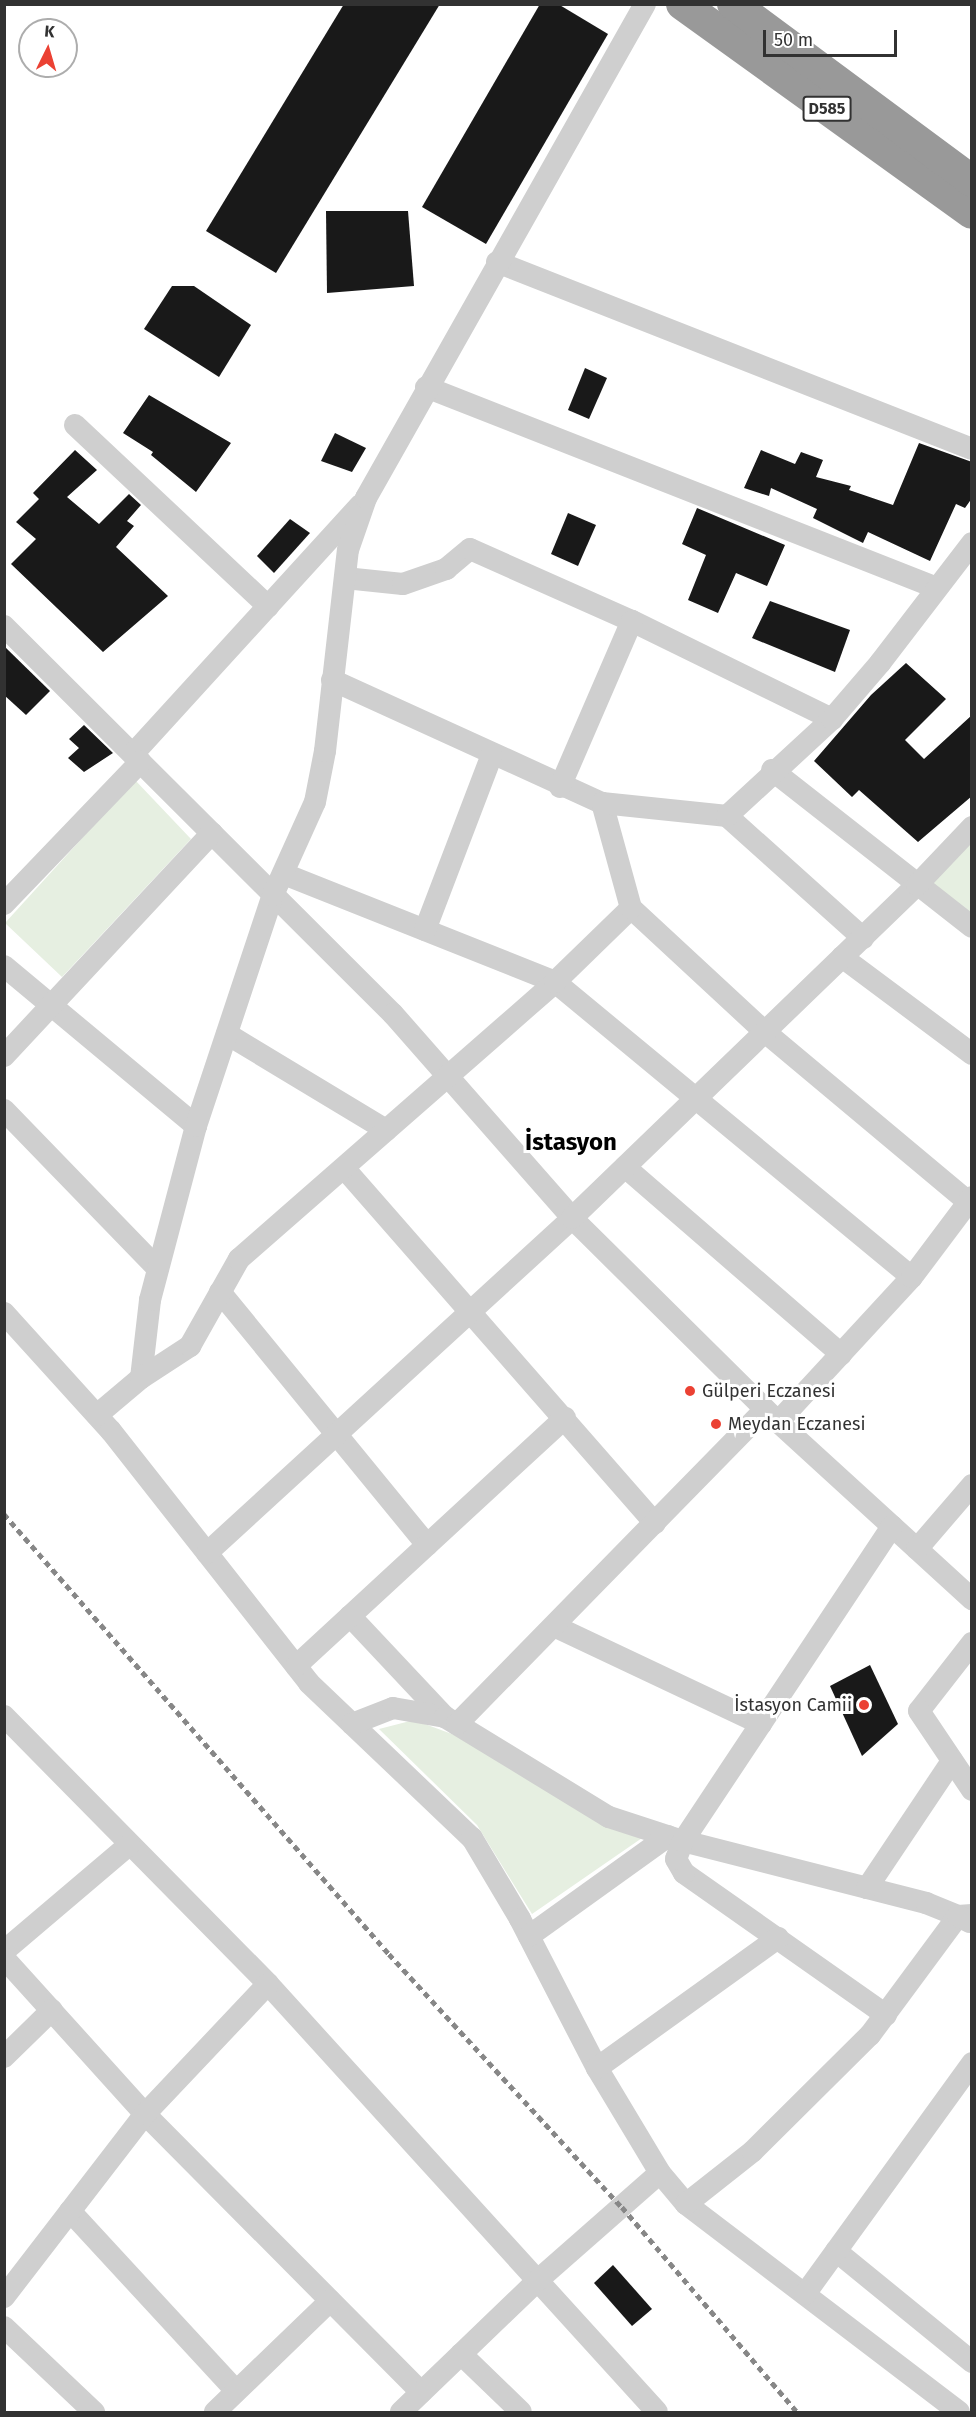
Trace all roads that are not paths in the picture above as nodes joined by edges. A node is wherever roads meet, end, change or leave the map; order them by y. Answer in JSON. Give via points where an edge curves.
{"nodes":[{"id":1,"x":645,"y":4,"type":"edge"},
{"id":2,"x":682,"y":4,"type":"edge"},
{"id":3,"x":733,"y":4,"type":"edge"},
{"id":4,"x":972,"y":181,"type":"edge"},
{"id":5,"x":972,"y":213,"type":"edge"},
{"id":6,"x":497,"y":262,"type":"junction"},
{"id":7,"x":426,"y":387,"type":"junction"},
{"id":8,"x":75,"y":425,"type":"dead end"},
{"id":9,"x":972,"y":449,"type":"edge"},
{"id":10,"x":366,"y":498,"type":"junction"},
{"id":11,"x":972,"y":543,"type":"edge"},
{"id":12,"x":345,"y":578,"type":"junction"},
{"id":13,"x":938,"y":588,"type":"junction"},
{"id":14,"x":268,"y":606,"type":"junction"},
{"id":15,"x":632,"y":621,"type":"junction"},
{"id":16,"x":4,"y":626,"type":"edge"},
{"id":17,"x":332,"y":680,"type":"junction"},
{"id":18,"x":832,"y":719,"type":"junction"},
{"id":19,"x":492,"y":755,"type":"junction"},
{"id":20,"x":136,"y":758,"type":"junction"},
{"id":21,"x":772,"y":770,"type":"junction"},
{"id":22,"x":560,"y":787,"type":"junction"},
{"id":23,"x":602,"y":804,"type":"junction"},
{"id":24,"x":727,"y":816,"type":"junction"},
{"id":25,"x":972,"y":827,"type":"edge"},
{"id":26,"x":212,"y":834,"type":"junction"},
{"id":27,"x":284,"y":874,"type":"junction"},
{"id":28,"x":917,"y":885,"type":"junction"},
{"id":29,"x":273,"y":895,"type":"junction"},
{"id":30,"x":4,"y":904,"type":"edge"},
{"id":31,"x":631,"y":908,"type":"junction"},
{"id":32,"x":972,"y":927,"type":"edge"},
{"id":33,"x":425,"y":930,"type":"junction"},
{"id":34,"x":863,"y":938,"type":"junction"},
{"id":35,"x":842,"y":957,"type":"junction"},
{"id":36,"x":4,"y":966,"type":"edge"},
{"id":37,"x":555,"y":982,"type":"junction"},
{"id":38,"x":51,"y":1008,"type":"junction"},
{"id":39,"x":765,"y":1032,"type":"junction"},
{"id":40,"x":227,"y":1034,"type":"junction"},
{"id":41,"x":972,"y":1054,"type":"edge"},
{"id":42,"x":4,"y":1056,"type":"edge"},
{"id":43,"x":446,"y":1078,"type":"junction"},
{"id":44,"x":695,"y":1100,"type":"junction"},
{"id":45,"x":4,"y":1110,"type":"edge"},
{"id":46,"x":196,"y":1126,"type":"junction"},
{"id":47,"x":386,"y":1130,"type":"junction"},
{"id":48,"x":625,"y":1167,"type":"junction"},
{"id":49,"x":344,"y":1168,"type":"junction"},
{"id":50,"x":970,"y":1199,"type":"edge"},
{"id":51,"x":572,"y":1218,"type":"junction"},
{"id":52,"x":158,"y":1269,"type":"junction"},
{"id":53,"x":912,"y":1277,"type":"junction"},
{"id":54,"x":220,"y":1292,"type":"junction"},
{"id":55,"x":472,"y":1310,"type":"junction"},
{"id":56,"x":4,"y":1313,"type":"edge"},
{"id":57,"x":841,"y":1354,"type":"junction"},
{"id":58,"x":141,"y":1378,"type":"junction"},
{"id":59,"x":97,"y":1415,"type":"junction"},
{"id":60,"x":772,"y":1416,"type":"junction"},
{"id":61,"x":565,"y":1418,"type":"junction"},
{"id":62,"x":336,"y":1434,"type":"junction"},
{"id":63,"x":972,"y":1485,"type":"edge"},
{"id":64,"x":655,"y":1523,"type":"junction"},
{"id":65,"x":892,"y":1526,"type":"junction"},
{"id":66,"x":427,"y":1545,"type":"junction"},
{"id":67,"x":917,"y":1550,"type":"junction"},
{"id":68,"x":207,"y":1553,"type":"junction"},
{"id":69,"x":972,"y":1599,"type":"edge"},
{"id":70,"x":350,"y":1616,"type":"junction"},
{"id":71,"x":554,"y":1626,"type":"junction"},
{"id":72,"x":972,"y":1643,"type":"edge"},
{"id":73,"x":296,"y":1666,"type":"junction"},
{"id":74,"x":4,"y":1716,"type":"edge"},
{"id":75,"x":451,"y":1720,"type":"junction"},
{"id":76,"x":352,"y":1724,"type":"junction"},
{"id":77,"x":760,"y":1724,"type":"junction"},
{"id":78,"x":952,"y":1761,"type":"junction"},
{"id":79,"x":972,"y":1790,"type":"edge"},
{"id":80,"x":676,"y":1839,"type":"junction"},
{"id":81,"x":129,"y":1845,"type":"junction"},
{"id":82,"x":867,"y":1888,"type":"junction"},
{"id":83,"x":967,"y":1918,"type":"edge"},
{"id":84,"x":529,"y":1936,"type":"junction"},
{"id":85,"x":778,"y":1938,"type":"junction"},
{"id":86,"x":4,"y":1951,"type":"edge"},
{"id":87,"x":4,"y":1958,"type":"edge"},
{"id":88,"x":268,"y":1983,"type":"junction"},
{"id":89,"x":51,"y":2010,"type":"junction"},
{"id":90,"x":886,"y":2015,"type":"junction"},
{"id":91,"x":4,"y":2057,"type":"edge"},
{"id":92,"x":972,"y":2063,"type":"edge"},
{"id":93,"x":597,"y":2068,"type":"junction"},
{"id":94,"x":146,"y":2114,"type":"junction"},
{"id":95,"x":660,"y":2173,"type":"junction"},
{"id":96,"x":686,"y":2204,"type":"junction"},
{"id":97,"x":70,"y":2211,"type":"junction"},
{"id":98,"x":836,"y":2251,"type":"junction"},
{"id":99,"x":538,"y":2280,"type":"junction"},
{"id":100,"x":805,"y":2294,"type":"junction"},
{"id":101,"x":4,"y":2297,"type":"edge"},
{"id":102,"x":330,"y":2301,"type":"junction"},
{"id":103,"x":4,"y":2327,"type":"edge"},
{"id":104,"x":461,"y":2354,"type":"junction"},
{"id":105,"x":972,"y":2362,"type":"edge"},
{"id":106,"x":235,"y":2390,"type":"junction"},
{"id":107,"x":421,"y":2392,"type":"junction"},
{"id":108,"x":94,"y":2412,"type":"edge"},
{"id":109,"x":215,"y":2412,"type":"edge"},
{"id":110,"x":401,"y":2412,"type":"edge"},
{"id":111,"x":521,"y":2412,"type":"edge"},
{"id":112,"x":657,"y":2412,"type":"edge"},
{"id":113,"x":959,"y":2412,"type":"edge"}],
"edges":[{"from":1,"to":6,"type":"street"},
{"from":2,"to":5,"type":"highway","number":"D585"},
{"from":3,"to":4,"type":"highway","number":"D585"},
{"from":6,"to":7,"type":"street"},
{"from":6,"to":9,"type":"street"},
{"from":7,"to":10,"type":"street"},
{"from":7,"to":13,"type":"street"},
{"from":8,"to":14,"type":"street"},
{"from":10,"to":12,"type":"street","via":[[348,550]]},
{"from":10,"to":14,"type":"street"},
{"from":11,"to":13,"type":"street"},
{"from":12,"to":15,"type":"street","via":[[403,584],[446,569],[470,549]]},
{"from":12,"to":17,"type":"street"},
{"from":13,"to":18,"type":"street"},
{"from":14,"to":20,"type":"street"},
{"from":15,"to":18,"type":"street"},
{"from":15,"to":22,"type":"street"},
{"from":16,"to":20,"type":"street"},
{"from":17,"to":19,"type":"street"},
{"from":17,"to":27,"type":"street","via":[[315,802]]},
{"from":18,"to":21,"type":"street"},
{"from":19,"to":22,"type":"street"},
{"from":19,"to":33,"type":"street"},
{"from":20,"to":26,"type":"street"},
{"from":20,"to":30,"type":"street"},
{"from":21,"to":24,"type":"street"},
{"from":21,"to":28,"type":"street"},
{"from":22,"to":23,"type":"street"},
{"from":23,"to":24,"type":"street"},
{"from":23,"to":31,"type":"street"},
{"from":24,"to":34,"type":"street"},
{"from":25,"to":28,"type":"street"},
{"from":26,"to":29,"type":"street"},
{"from":26,"to":38,"type":"street"},
{"from":27,"to":29,"type":"street"},
{"from":27,"to":33,"type":"street"},
{"from":28,"to":32,"type":"street"},
{"from":28,"to":34,"type":"street"},
{"from":29,"to":40,"type":"street"},
{"from":29,"to":43,"type":"street","via":[[393,1014]]},
{"from":31,"to":37,"type":"street"},
{"from":31,"to":39,"type":"street"},
{"from":33,"to":37,"type":"street"},
{"from":34,"to":35,"type":"street"},
{"from":35,"to":39,"type":"street"},
{"from":35,"to":41,"type":"street"},
{"from":36,"to":38,"type":"street"},
{"from":37,"to":43,"type":"street"},
{"from":37,"to":44,"type":"street"},
{"from":38,"to":42,"type":"street"},
{"from":38,"to":46,"type":"street"},
{"from":39,"to":44,"type":"street"},
{"from":39,"to":50,"type":"street"},
{"from":40,"to":46,"type":"street"},
{"from":40,"to":47,"type":"street"},
{"from":43,"to":47,"type":"street"},
{"from":43,"to":51,"type":"street"},
{"from":44,"to":48,"type":"street"},
{"from":44,"to":53,"type":"street"},
{"from":45,"to":52,"type":"street"},
{"from":46,"to":52,"type":"street"},
{"from":47,"to":49,"type":"street"},
{"from":48,"to":51,"type":"street"},
{"from":48,"to":57,"type":"street"},
{"from":49,"to":54,"type":"street","via":[[239,1259]]},
{"from":49,"to":55,"type":"street"},
{"from":50,"to":53,"type":"street"},
{"from":51,"to":55,"type":"street"},
{"from":51,"to":60,"type":"street"},
{"from":52,"to":58,"type":"street","via":[[150,1300]]},
{"from":53,"to":57,"type":"street"},
{"from":54,"to":58,"type":"street","via":[[190,1346]]},
{"from":54,"to":62,"type":"street"},
{"from":55,"to":61,"type":"street"},
{"from":55,"to":62,"type":"street"},
{"from":56,"to":59,"type":"street"},
{"from":57,"to":60,"type":"street"},
{"from":58,"to":59,"type":"street"},
{"from":59,"to":68,"type":"street"},
{"from":60,"to":64,"type":"street"},
{"from":60,"to":65,"type":"street"},
{"from":61,"to":64,"type":"street"},
{"from":61,"to":66,"type":"street"},
{"from":62,"to":66,"type":"street"},
{"from":62,"to":68,"type":"street"},
{"from":63,"to":67,"type":"street"},
{"from":64,"to":71,"type":"street"},
{"from":65,"to":67,"type":"street"},
{"from":65,"to":77,"type":"street"},
{"from":66,"to":70,"type":"street"},
{"from":67,"to":69,"type":"street"},
{"from":68,"to":73,"type":"street"},
{"from":70,"to":73,"type":"street"},
{"from":70,"to":75,"type":"street"},
{"from":71,"to":75,"type":"street"},
{"from":71,"to":77,"type":"street"},
{"from":72,"to":78,"type":"street","via":[[920,1711]]},
{"from":73,"to":76,"type":"street"},
{"from":74,"to":81,"type":"street"},
{"from":75,"to":76,"type":"street","via":[[393,1708]]},
{"from":75,"to":80,"type":"street","via":[[609,1817]]},
{"from":76,"to":84,"type":"street","via":[[472,1838]]},
{"from":77,"to":80,"type":"street"},
{"from":78,"to":79,"type":"street"},
{"from":78,"to":82,"type":"street"},
{"from":80,"to":82,"type":"street"},
{"from":80,"to":84,"type":"street"},
{"from":80,"to":85,"type":"street","via":[[676,1859],[684,1873]]},
{"from":81,"to":86,"type":"street"},
{"from":81,"to":88,"type":"street"},
{"from":82,"to":83,"type":"street"},
{"from":83,"to":90,"type":"street"},
{"from":84,"to":93,"type":"street"},
{"from":85,"to":90,"type":"street"},
{"from":85,"to":93,"type":"street"},
{"from":87,"to":89,"type":"street"},
{"from":88,"to":94,"type":"street"},
{"from":88,"to":99,"type":"street"},
{"from":89,"to":91,"type":"street"},
{"from":89,"to":94,"type":"street"},
{"from":90,"to":96,"type":"street","via":[[753,2151]]},
{"from":92,"to":98,"type":"street"},
{"from":93,"to":95,"type":"street"},
{"from":94,"to":97,"type":"street"},
{"from":94,"to":102,"type":"street"},
{"from":95,"to":96,"type":"street"},
{"from":95,"to":99,"type":"street"},
{"from":96,"to":100,"type":"street"},
{"from":97,"to":101,"type":"street"},
{"from":97,"to":106,"type":"street"},
{"from":98,"to":100,"type":"street"},
{"from":98,"to":105,"type":"street"},
{"from":99,"to":104,"type":"street"},
{"from":99,"to":112,"type":"street"},
{"from":100,"to":113,"type":"street"},
{"from":102,"to":106,"type":"street"},
{"from":102,"to":107,"type":"street"},
{"from":103,"to":108,"type":"street"},
{"from":104,"to":107,"type":"street"},
{"from":104,"to":111,"type":"street"},
{"from":106,"to":109,"type":"street"},
{"from":107,"to":110,"type":"street"}]}
